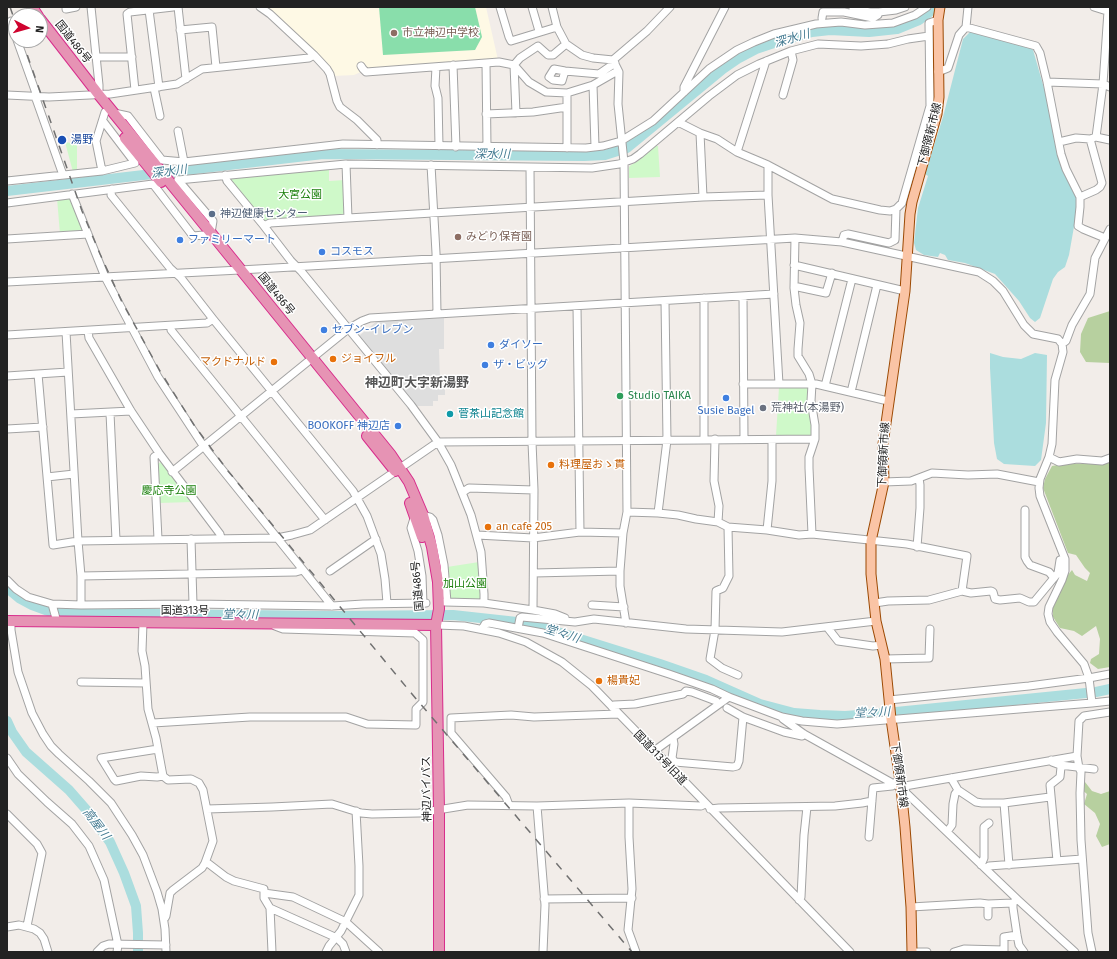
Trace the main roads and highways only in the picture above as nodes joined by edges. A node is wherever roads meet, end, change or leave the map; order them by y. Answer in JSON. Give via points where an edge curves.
{"nodes":[{"id":1,"x":940,"y":8,"type":"edge"},
{"id":2,"x":48,"y":30,"type":"edge"},
{"id":3,"x":48,"y":39,"type":"edge"},
{"id":4,"x":95,"y":95,"type":"junction"},
{"id":5,"x":432,"y":613,"type":"junction"},
{"id":6,"x":9,"y":621,"type":"edge"},
{"id":7,"x":439,"y":952,"type":"edge"},
{"id":8,"x":912,"y":952,"type":"edge"}],
"edges":[{"from":1,"to":8,"type":"main road","name":"下御領新市線","via":[[939,97],[909,221],[905,291],[883,444],[884,482],[871,541],[871,574],[876,620],[885,659],[911,907]]},
{"from":2,"to":4,"type":"highway","name":"国道486号"},
{"from":3,"to":4,"type":"highway","name":"国道486号"},
{"from":4,"to":5,"type":"highway","name":"国道486号","via":[[107,115],[391,454],[398,469],[409,482],[432,547],[438,582]]},
{"from":5,"to":6,"type":"highway","name":"国道313号","via":[[268,623],[143,623],[57,619]]},
{"from":5,"to":7,"type":"highway","name":"神辺バイパス","via":[[439,811]]}]}
